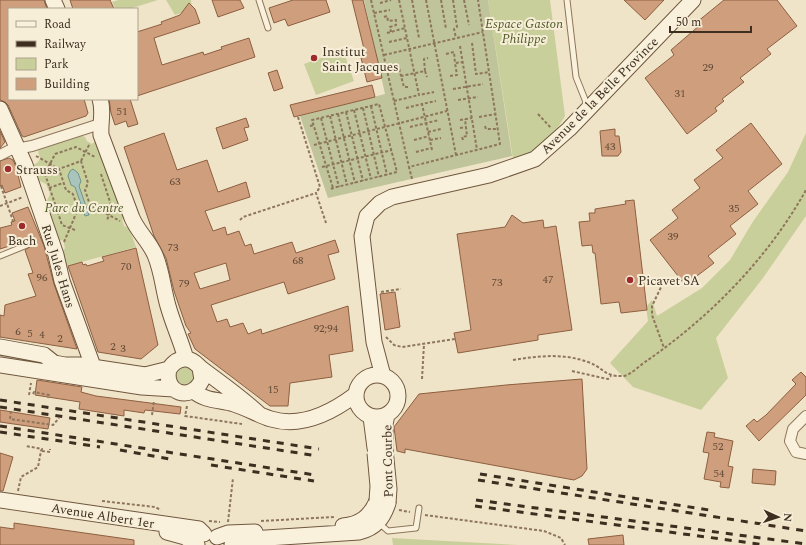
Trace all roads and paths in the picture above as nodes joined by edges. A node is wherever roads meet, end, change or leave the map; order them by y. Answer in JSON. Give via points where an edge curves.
{"nodes":[{"id":1,"x":259,"y":0,"type":"edge"},
{"id":2,"x":371,"y":0,"type":"edge"},
{"id":3,"x":391,"y":0,"type":"edge"},
{"id":4,"x":399,"y":0,"type":"edge"},
{"id":5,"x":412,"y":0,"type":"edge"},
{"id":6,"x":426,"y":0,"type":"edge"},
{"id":7,"x":441,"y":0,"type":"edge"},
{"id":8,"x":453,"y":0,"type":"edge"},
{"id":9,"x":464,"y":0,"type":"edge"},
{"id":10,"x":478,"y":0,"type":"edge"},
{"id":11,"x":567,"y":0,"type":"edge"},
{"id":12,"x":693,"y":0,"type":"edge"},
{"id":13,"x":380,"y":3,"type":"dead end"},
{"id":14,"x":390,"y":10,"type":"dead end"},
{"id":15,"x":374,"y":13,"type":"junction"},
{"id":16,"x":387,"y":16,"type":"dead end"},
{"id":17,"x":469,"y":25,"type":"dead end"},
{"id":18,"x":268,"y":28,"type":"dead end"},
{"id":19,"x":405,"y":28,"type":"junction"},
{"id":20,"x":446,"y":29,"type":"dead end"},
{"id":21,"x":391,"y":32,"type":"junction"},
{"id":22,"x":483,"y":32,"type":"junction"},
{"id":23,"x":387,"y":33,"type":"dead end"},
{"id":24,"x":407,"y":38,"type":"junction"},
{"id":25,"x":419,"y":38,"type":"dead end"},
{"id":26,"x":456,"y":38,"type":"junction"},
{"id":27,"x":389,"y":42,"type":"dead end"},
{"id":28,"x":434,"y":43,"type":"junction"},
{"id":29,"x":472,"y":44,"type":"dead end"},
{"id":30,"x":460,"y":46,"type":"dead end"},
{"id":31,"x":410,"y":49,"type":"junction"},
{"id":32,"x":446,"y":54,"type":"dead end"},
{"id":33,"x":384,"y":55,"type":"junction"},
{"id":34,"x":428,"y":58,"type":"dead end"},
{"id":35,"x":463,"y":62,"type":"junction"},
{"id":36,"x":455,"y":63,"type":"junction"},
{"id":37,"x":398,"y":64,"type":"dead end"},
{"id":38,"x":425,"y":71,"type":"junction"},
{"id":39,"x":489,"y":72,"type":"junction"},
{"id":40,"x":415,"y":73,"type":"junction"},
{"id":41,"x":401,"y":76,"type":"junction"},
{"id":42,"x":450,"y":76,"type":"dead end"},
{"id":43,"x":427,"y":77,"type":"dead end"},
{"id":44,"x":483,"y":84,"type":"dead end"},
{"id":45,"x":404,"y":87,"type":"junction"},
{"id":46,"x":408,"y":87,"type":"dead end"},
{"id":47,"x":467,"y":87,"type":"junction"},
{"id":48,"x":400,"y":88,"type":"dead end"},
{"id":49,"x":453,"y":89,"type":"dead end"},
{"id":50,"x":434,"y":92,"type":"dead end"},
{"id":51,"x":419,"y":95,"type":"junction"},
{"id":52,"x":478,"y":97,"type":"dead end"},
{"id":53,"x":469,"y":98,"type":"junction"},
{"id":54,"x":461,"y":99,"type":"junction"},
{"id":55,"x":100,"y":100,"type":"edge"},
{"id":56,"x":458,"y":100,"type":"dead end"},
{"id":57,"x":394,"y":101,"type":"junction"},
{"id":58,"x":436,"y":101,"type":"dead end"},
{"id":59,"x":462,"y":103,"type":"dead end"},
{"id":60,"x":422,"y":104,"type":"junction"},
{"id":61,"x":371,"y":106,"type":"junction"},
{"id":62,"x":363,"y":108,"type":"junction"},
{"id":63,"x":406,"y":108,"type":"dead end"},
{"id":64,"x":588,"y":108,"type":"junction"},
{"id":65,"x":0,"y":109,"type":"edge"},
{"id":66,"x":354,"y":110,"type":"junction"},
{"id":67,"x":447,"y":111,"type":"junction"},
{"id":68,"x":346,"y":112,"type":"junction"},
{"id":69,"x":338,"y":114,"type":"junction"},
{"id":70,"x":496,"y":114,"type":"junction"},
{"id":71,"x":538,"y":114,"type":"dead end"},
{"id":72,"x":330,"y":116,"type":"junction"},
{"id":73,"x":298,"y":117,"type":"dead end"},
{"id":74,"x":425,"y":117,"type":"junction"},
{"id":75,"x":479,"y":117,"type":"dead end"},
{"id":76,"x":321,"y":118,"type":"junction"},
{"id":77,"x":472,"y":118,"type":"junction"},
{"id":78,"x":465,"y":119,"type":"junction"},
{"id":79,"x":439,"y":120,"type":"dead end"},
{"id":80,"x":460,"y":120,"type":"dead end"},
{"id":81,"x":399,"y":123,"type":"junction"},
{"id":82,"x":426,"y":123,"type":"junction"},
{"id":83,"x":314,"y":125,"type":"junction"},
{"id":84,"x":94,"y":126,"type":"junction"},
{"id":85,"x":310,"y":126,"type":"dead end"},
{"id":86,"x":386,"y":126,"type":"junction"},
{"id":87,"x":485,"y":126,"type":"dead end"},
{"id":88,"x":410,"y":127,"type":"dead end"},
{"id":89,"x":466,"y":127,"type":"junction"},
{"id":90,"x":460,"y":128,"type":"dead end"},
{"id":91,"x":376,"y":129,"type":"junction"},
{"id":92,"x":440,"y":129,"type":"dead end"},
{"id":93,"x":498,"y":129,"type":"junction"},
{"id":94,"x":368,"y":131,"type":"junction"},
{"id":95,"x":428,"y":132,"type":"junction"},
{"id":96,"x":360,"y":133,"type":"junction"},
{"id":97,"x":352,"y":135,"type":"junction"},
{"id":98,"x":429,"y":136,"type":"junction"},
{"id":99,"x":344,"y":137,"type":"junction"},
{"id":100,"x":441,"y":138,"type":"dead end"},
{"id":101,"x":559,"y":138,"type":"junction"},
{"id":102,"x":336,"y":139,"type":"junction"},
{"id":103,"x":414,"y":140,"type":"dead end"},
{"id":104,"x":430,"y":140,"type":"junction"},
{"id":105,"x":464,"y":140,"type":"dead end"},
{"id":106,"x":327,"y":142,"type":"junction"},
{"id":107,"x":319,"y":143,"type":"junction"},
{"id":108,"x":314,"y":145,"type":"dead end"},
{"id":109,"x":26,"y":147,"type":"junction"},
{"id":110,"x":392,"y":150,"type":"junction"},
{"id":111,"x":477,"y":150,"type":"junction"},
{"id":112,"x":85,"y":151,"type":"junction"},
{"id":113,"x":382,"y":152,"type":"junction"},
{"id":114,"x":416,"y":152,"type":"dead end"},
{"id":115,"x":373,"y":154,"type":"junction"},
{"id":116,"x":0,"y":155,"type":"edge"},
{"id":117,"x":456,"y":155,"type":"junction"},
{"id":118,"x":366,"y":156,"type":"junction"},
{"id":119,"x":357,"y":158,"type":"junction"},
{"id":120,"x":349,"y":160,"type":"junction"},
{"id":121,"x":81,"y":161,"type":"junction"},
{"id":122,"x":341,"y":162,"type":"junction"},
{"id":123,"x":97,"y":164,"type":"dead end"},
{"id":124,"x":332,"y":164,"type":"junction"},
{"id":125,"x":49,"y":165,"type":"junction"},
{"id":126,"x":326,"y":165,"type":"junction"},
{"id":127,"x":322,"y":167,"type":"dead end"},
{"id":128,"x":409,"y":167,"type":"junction"},
{"id":129,"x":58,"y":169,"type":"junction"},
{"id":130,"x":100,"y":171,"type":"dead end"},
{"id":131,"x":387,"y":175,"type":"junction"},
{"id":132,"x":379,"y":177,"type":"junction"},
{"id":133,"x":371,"y":179,"type":"junction"},
{"id":134,"x":363,"y":181,"type":"junction"},
{"id":135,"x":63,"y":183,"type":"junction"},
{"id":136,"x":355,"y":183,"type":"junction"},
{"id":137,"x":347,"y":185,"type":"junction"},
{"id":138,"x":0,"y":186,"type":"edge"},
{"id":139,"x":339,"y":187,"type":"junction"},
{"id":140,"x":49,"y":188,"type":"junction"},
{"id":141,"x":806,"y":190,"type":"edge"},
{"id":142,"x":415,"y":192,"type":"junction"},
{"id":143,"x":35,"y":193,"type":"junction"},
{"id":144,"x":316,"y":193,"type":"junction"},
{"id":145,"x":7,"y":203,"type":"junction"},
{"id":146,"x":90,"y":205,"type":"junction"},
{"id":147,"x":0,"y":206,"type":"edge"},
{"id":148,"x":78,"y":208,"type":"junction"},
{"id":149,"x":109,"y":215,"type":"junction"},
{"id":150,"x":132,"y":218,"type":"junction"},
{"id":151,"x":107,"y":220,"type":"dead end"},
{"id":152,"x":240,"y":220,"type":"dead end"},
{"id":153,"x":13,"y":221,"type":"dead end"},
{"id":154,"x":326,"y":222,"type":"dead end"},
{"id":155,"x":70,"y":228,"type":"junction"},
{"id":156,"x":75,"y":230,"type":"dead end"},
{"id":157,"x":27,"y":245,"type":"dead end"},
{"id":158,"x":56,"y":255,"type":"junction"},
{"id":159,"x":0,"y":256,"type":"edge"},
{"id":160,"x":663,"y":283,"type":"dead end"},
{"id":161,"x":402,"y":289,"type":"dead end"},
{"id":162,"x":381,"y":292,"type":"dead end"},
{"id":163,"x":377,"y":339,"type":"junction"},
{"id":164,"x":455,"y":339,"type":"dead end"},
{"id":165,"x":424,"y":344,"type":"junction"},
{"id":166,"x":0,"y":347,"type":"edge"},
{"id":167,"x":664,"y":348,"type":"junction"},
{"id":168,"x":186,"y":359,"type":"junction"},
{"id":169,"x":513,"y":360,"type":"dead end"},
{"id":170,"x":0,"y":365,"type":"edge"},
{"id":171,"x":200,"y":368,"type":"junction"},
{"id":172,"x":169,"y":369,"type":"junction"},
{"id":173,"x":572,"y":371,"type":"dead end"},
{"id":174,"x":95,"y":373,"type":"junction"},
{"id":175,"x":376,"y":376,"type":"junction"},
{"id":176,"x":611,"y":376,"type":"junction"},
{"id":177,"x":422,"y":378,"type":"dead end"},
{"id":178,"x":174,"y":389,"type":"junction"},
{"id":179,"x":194,"y":390,"type":"junction"},
{"id":180,"x":33,"y":394,"type":"dead end"},
{"id":181,"x":355,"y":394,"type":"junction"},
{"id":182,"x":48,"y":398,"type":"dead end"},
{"id":183,"x":150,"y":400,"type":"dead end"},
{"id":184,"x":187,"y":404,"type":"dead end"},
{"id":185,"x":334,"y":409,"type":"junction"},
{"id":186,"x":11,"y":411,"type":"dead end"},
{"id":187,"x":259,"y":414,"type":"junction"},
{"id":188,"x":366,"y":414,"type":"junction"},
{"id":189,"x":152,"y":415,"type":"dead end"},
{"id":190,"x":387,"y":415,"type":"junction"},
{"id":191,"x":806,"y":416,"type":"edge"},
{"id":192,"x":58,"y":418,"type":"dead end"},
{"id":193,"x":242,"y":424,"type":"dead end"},
{"id":194,"x":26,"y":446,"type":"dead end"},
{"id":195,"x":380,"y":448,"type":"junction"},
{"id":196,"x":50,"y":449,"type":"dead end"},
{"id":197,"x":41,"y":451,"type":"junction"},
{"id":198,"x":806,"y":454,"type":"edge"},
{"id":199,"x":233,"y":478,"type":"dead end"},
{"id":200,"x":18,"y":494,"type":"dead end"},
{"id":201,"x":0,"y":500,"type":"edge"},
{"id":202,"x":388,"y":503,"type":"junction"},
{"id":203,"x":0,"y":508,"type":"edge"},
{"id":204,"x":419,"y":508,"type":"dead end"},
{"id":205,"x":418,"y":514,"type":"junction"},
{"id":206,"x":336,"y":517,"type":"dead end"},
{"id":207,"x":258,"y":521,"type":"dead end"},
{"id":208,"x":378,"y":523,"type":"junction"},
{"id":209,"x":217,"y":535,"type":"edge"},
{"id":210,"x":565,"y":545,"type":"edge"}],
"edges":[{"from":1,"to":18,"type":"lane"},
{"from":2,"to":15,"type":"path"},
{"from":3,"to":13,"type":"path"},
{"from":4,"to":19,"type":"path"},
{"from":5,"to":25,"type":"path"},
{"from":6,"to":28,"type":"path"},
{"from":7,"to":20,"type":"path"},
{"from":8,"to":26,"type":"path"},
{"from":9,"to":17,"type":"path"},
{"from":10,"to":22,"type":"path"},
{"from":11,"to":64,"type":"lane","via":[[576,76]]},
{"from":12,"to":64,"type":"street","name":"Avenue de la Belle Province"},
{"from":14,"to":15,"type":"path"},
{"from":15,"to":33,"type":"path"},
{"from":16,"to":21,"type":"path","via":[[388,21],[396,20],[396,25],[390,26]]},
{"from":19,"to":21,"type":"path"},
{"from":19,"to":24,"type":"path"},
{"from":21,"to":23,"type":"path"},
{"from":22,"to":26,"type":"path"},
{"from":22,"to":39,"type":"path"},
{"from":24,"to":27,"type":"path"},
{"from":24,"to":31,"type":"path"},
{"from":26,"to":28,"type":"path"},
{"from":28,"to":31,"type":"path"},
{"from":28,"to":67,"type":"path"},
{"from":29,"to":39,"type":"path","via":[[476,74]]},
{"from":30,"to":35,"type":"path"},
{"from":31,"to":33,"type":"path"},
{"from":31,"to":40,"type":"path"},
{"from":32,"to":36,"type":"path","via":[[454,52]]},
{"from":33,"to":57,"type":"path"},
{"from":34,"to":38,"type":"path","via":[[424,59]]},
{"from":35,"to":36,"type":"path"},
{"from":35,"to":47,"type":"path"},
{"from":36,"to":42,"type":"path","via":[[457,75]]},
{"from":37,"to":41,"type":"path"},
{"from":38,"to":40,"type":"path"},
{"from":38,"to":43,"type":"path"},
{"from":39,"to":70,"type":"path"},
{"from":40,"to":41,"type":"path"},
{"from":40,"to":51,"type":"path"},
{"from":41,"to":45,"type":"path"},
{"from":44,"to":47,"type":"path"},
{"from":45,"to":46,"type":"path"},
{"from":45,"to":48,"type":"path"},
{"from":47,"to":49,"type":"path"},
{"from":47,"to":53,"type":"path"},
{"from":50,"to":51,"type":"path"},
{"from":51,"to":57,"type":"path"},
{"from":52,"to":53,"type":"path"},
{"from":53,"to":54,"type":"path"},
{"from":53,"to":77,"type":"path"},
{"from":54,"to":56,"type":"path"},
{"from":54,"to":59,"type":"path"},
{"from":55,"to":84,"type":"street","via":[[102,106]]},
{"from":57,"to":81,"type":"path"},
{"from":58,"to":60,"type":"path"},
{"from":60,"to":63,"type":"path"},
{"from":60,"to":74,"type":"path"},
{"from":61,"to":62,"type":"path"},
{"from":61,"to":86,"type":"path","via":[[379,104]]},
{"from":61,"to":91,"type":"path"},
{"from":62,"to":66,"type":"path"},
{"from":62,"to":94,"type":"path"},
{"from":64,"to":101,"type":"street","name":"Avenue de la Belle Province"},
{"from":65,"to":109,"type":"street","name":"Rue Jules Hans"},
{"from":66,"to":68,"type":"path"},
{"from":66,"to":96,"type":"path"},
{"from":67,"to":74,"type":"path"},
{"from":67,"to":117,"type":"path"},
{"from":68,"to":69,"type":"path"},
{"from":68,"to":97,"type":"path"},
{"from":69,"to":72,"type":"path"},
{"from":69,"to":99,"type":"path"},
{"from":70,"to":75,"type":"path"},
{"from":70,"to":93,"type":"path"},
{"from":71,"to":101,"type":"path"},
{"from":72,"to":76,"type":"path"},
{"from":72,"to":102,"type":"path"},
{"from":73,"to":144,"type":"path","via":[[320,186]]},
{"from":74,"to":81,"type":"path"},
{"from":74,"to":82,"type":"path"},
{"from":76,"to":83,"type":"path","via":[[312,120]]},
{"from":76,"to":106,"type":"path"},
{"from":77,"to":78,"type":"path"},
{"from":77,"to":111,"type":"path"},
{"from":78,"to":80,"type":"path"},
{"from":78,"to":89,"type":"path"},
{"from":79,"to":82,"type":"path"},
{"from":81,"to":86,"type":"path"},
{"from":81,"to":128,"type":"path"},
{"from":82,"to":88,"type":"path"},
{"from":82,"to":95,"type":"path"},
{"from":83,"to":85,"type":"path"},
{"from":83,"to":107,"type":"path"},
{"from":84,"to":109,"type":"street"},
{"from":84,"to":112,"type":"path"},
{"from":84,"to":150,"type":"street","via":[[101,135]]},
{"from":86,"to":91,"type":"path"},
{"from":86,"to":110,"type":"path"},
{"from":87,"to":93,"type":"path","via":[[486,129]]},
{"from":89,"to":90,"type":"path"},
{"from":89,"to":105,"type":"path","via":[[467,136],[462,137]]},
{"from":91,"to":94,"type":"path"},
{"from":91,"to":113,"type":"path"},
{"from":92,"to":95,"type":"path"},
{"from":93,"to":111,"type":"path","via":[[500,144]]},
{"from":94,"to":96,"type":"path"},
{"from":94,"to":115,"type":"path"},
{"from":95,"to":98,"type":"path"},
{"from":96,"to":97,"type":"path"},
{"from":96,"to":118,"type":"path"},
{"from":97,"to":99,"type":"path"},
{"from":97,"to":119,"type":"path"},
{"from":98,"to":103,"type":"path"},
{"from":98,"to":104,"type":"path"},
{"from":99,"to":102,"type":"path"},
{"from":99,"to":120,"type":"path"},
{"from":100,"to":104,"type":"path"},
{"from":101,"to":142,"type":"street","name":"Avenue de la Belle Province","via":[[535,159],[490,175]]},
{"from":102,"to":106,"type":"path"},
{"from":102,"to":122,"type":"path"},
{"from":104,"to":114,"type":"path","via":[[432,149]]},
{"from":106,"to":107,"type":"path"},
{"from":106,"to":124,"type":"path"},
{"from":107,"to":108,"type":"path"},
{"from":107,"to":126,"type":"path"},
{"from":109,"to":116,"type":"street"},
{"from":109,"to":125,"type":"path"},
{"from":109,"to":143,"type":"street","name":"Rue Jules Hans"},
{"from":110,"to":113,"type":"path"},
{"from":110,"to":131,"type":"path","via":[[397,172]]},
{"from":111,"to":117,"type":"path"},
{"from":112,"to":121,"type":"path"},
{"from":112,"to":123,"type":"path","via":[[95,156]]},
{"from":112,"to":125,"type":"path","via":[[76,147],[55,154]]},
{"from":113,"to":115,"type":"path"},
{"from":113,"to":131,"type":"path"},
{"from":115,"to":118,"type":"path"},
{"from":115,"to":132,"type":"path"},
{"from":117,"to":128,"type":"path"},
{"from":118,"to":119,"type":"path"},
{"from":118,"to":133,"type":"path"},
{"from":119,"to":120,"type":"path"},
{"from":119,"to":134,"type":"path"},
{"from":120,"to":122,"type":"path"},
{"from":120,"to":136,"type":"path"},
{"from":121,"to":129,"type":"path"},
{"from":121,"to":146,"type":"path","via":[[88,183],[85,190]]},
{"from":122,"to":124,"type":"path"},
{"from":122,"to":137,"type":"path"},
{"from":124,"to":126,"type":"path"},
{"from":124,"to":139,"type":"path"},
{"from":125,"to":129,"type":"path"},
{"from":125,"to":140,"type":"path","via":[[45,174]]},
{"from":126,"to":127,"type":"path"},
{"from":126,"to":139,"type":"path","via":[[332,188]]},
{"from":128,"to":142,"type":"path"},
{"from":129,"to":135,"type":"path"},
{"from":130,"to":149,"type":"path","via":[[112,208]]},
{"from":131,"to":132,"type":"path"},
{"from":132,"to":133,"type":"path"},
{"from":133,"to":134,"type":"path"},
{"from":134,"to":136,"type":"path"},
{"from":135,"to":140,"type":"path"},
{"from":135,"to":148,"type":"path","via":[[66,190],[73,194]]},
{"from":136,"to":137,"type":"path"},
{"from":137,"to":139,"type":"path"},
{"from":138,"to":145,"type":"path"},
{"from":140,"to":143,"type":"path"},
{"from":140,"to":155,"type":"path","via":[[62,225]]},
{"from":141,"to":167,"type":"path","via":[[747,274],[707,314]]},
{"from":142,"to":163,"type":"street","name":"Avenue de la Belle Province","via":[[392,197],[380,203],[367,216],[362,236]]},
{"from":143,"to":145,"type":"path"},
{"from":143,"to":158,"type":"street","name":"Rue Jules Hans","via":[[46,238]]},
{"from":144,"to":152,"type":"path"},
{"from":144,"to":154,"type":"path"},
{"from":145,"to":147,"type":"path"},
{"from":145,"to":153,"type":"path"},
{"from":146,"to":148,"type":"path"},
{"from":146,"to":149,"type":"path"},
{"from":148,"to":155,"type":"path"},
{"from":149,"to":150,"type":"path","via":[[122,222]]},
{"from":149,"to":151,"type":"path"},
{"from":150,"to":168,"type":"street","via":[[156,256],[168,305]]},
{"from":155,"to":156,"type":"path"},
{"from":155,"to":158,"type":"path"},
{"from":157,"to":159,"type":"lane"},
{"from":158,"to":174,"type":"street","name":"Rue Jules Hans","via":[[60,275]]},
{"from":160,"to":167,"type":"path","via":[[652,306],[652,315]]},
{"from":161,"to":162,"type":"path"},
{"from":163,"to":165,"type":"path","via":[[386,337],[402,347]]},
{"from":163,"to":175,"type":"street","name":"Avenue de la Belle Province"},
{"from":164,"to":165,"type":"path"},
{"from":165,"to":177,"type":"path"},
{"from":166,"to":174,"type":"street","via":[[44,355],[54,362]]},
{"from":167,"to":176,"type":"path","via":[[626,376]]},
{"from":168,"to":171,"type":"street","via":[[194,361]]},
{"from":168,"to":172,"type":"street","via":[[179,359]]},
{"from":169,"to":176,"type":"path","via":[[565,356],[589,362]]},
{"from":170,"to":174,"type":"street"},
{"from":171,"to":179,"type":"street","via":[[202,380]]},
{"from":171,"to":187,"type":"street","via":[[225,384]]},
{"from":172,"to":174,"type":"street","via":[[145,375]]},
{"from":172,"to":178,"type":"street","via":[[168,380]]},
{"from":173,"to":176,"type":"path","via":[[608,379]]},
{"from":174,"to":178,"type":"street","via":[[142,387]]},
{"from":175,"to":181,"type":"street","via":[[360,383]]},
{"from":175,"to":190,"type":"street","via":[[392,382],[398,396],[395,407]]},
{"from":178,"to":179,"type":"street","via":[[180,393]]},
{"from":179,"to":187,"type":"street","via":[[205,398],[232,403]]},
{"from":180,"to":182,"type":"path","via":[[34,392],[49,395]]},
{"from":181,"to":185,"type":"street"},
{"from":181,"to":188,"type":"street","via":[[356,404]]},
{"from":183,"to":189,"type":"path","via":[[155,401]]},
{"from":184,"to":193,"type":"path","via":[[186,416]]},
{"from":185,"to":187,"type":"street","via":[[293,422],[275,420]]},
{"from":185,"to":188,"type":"street"},
{"from":186,"to":192,"type":"path","via":[[10,419],[53,425]]},
{"from":188,"to":190,"type":"street","via":[[377,418]]},
{"from":188,"to":195,"type":"street","name":"Pont Courbe"},
{"from":190,"to":195,"type":"street","name":"Pont Courbe"},
{"from":191,"to":198,"type":"street","via":[[793,429],[790,441],[796,452]]},
{"from":194,"to":197,"type":"path","via":[[42,449]]},
{"from":195,"to":202,"type":"street","name":"Pont Courbe","bridge":true,"via":[[378,486]]},
{"from":196,"to":197,"type":"path","via":[[50,452]]},
{"from":197,"to":200,"type":"path","via":[[38,467],[21,477]]},
{"from":199,"to":209,"type":"path"},
{"from":201,"to":209,"type":"street","name":"Avenue Albert 1er","via":[[199,529]]},
{"from":202,"to":205,"type":"path","via":[[398,510]]},
{"from":202,"to":208,"type":"street","name":"Pont Courbe"},
{"from":202,"to":209,"type":"street","name":"Pont Courbe","via":[[359,523],[351,525]]},
{"from":203,"to":209,"type":"street","name":"Avenue Albert 1er","via":[[170,532],[185,537]]},
{"from":204,"to":205,"type":"lane"},
{"from":205,"to":208,"type":"lane","via":[[416,528],[388,531]]},
{"from":205,"to":210,"type":"path","via":[[544,531],[561,538]]},
{"from":206,"to":207,"type":"path"},
{"from":208,"to":209,"type":"street","via":[[359,532],[252,539]]}]}
